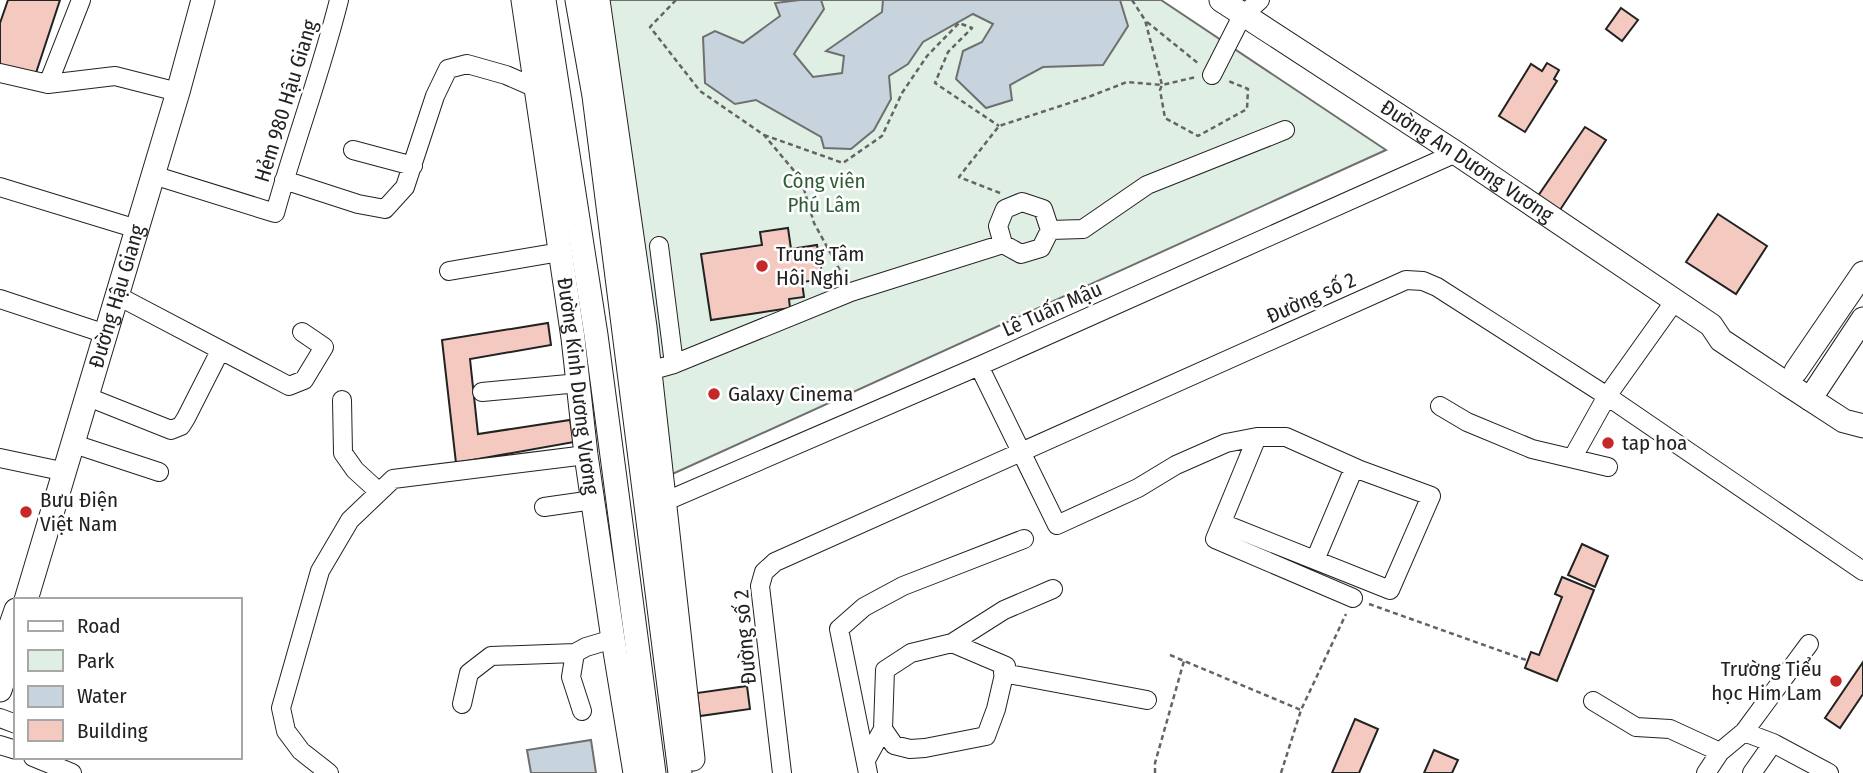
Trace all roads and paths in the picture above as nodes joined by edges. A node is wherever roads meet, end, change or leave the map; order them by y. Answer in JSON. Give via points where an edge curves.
{"nodes":[{"id":1,"x":81,"y":0,"type":"edge"},
{"id":2,"x":203,"y":0,"type":"edge"},
{"id":3,"x":339,"y":0,"type":"edge"},
{"id":4,"x":523,"y":0,"type":"edge"},
{"id":5,"x":544,"y":0,"type":"edge"},
{"id":6,"x":578,"y":0,"type":"edge"},
{"id":7,"x":598,"y":0,"type":"edge"},
{"id":8,"x":676,"y":0,"type":"edge"},
{"id":9,"x":1132,"y":0,"type":"edge"},
{"id":10,"x":1221,"y":0,"type":"edge"},
{"id":11,"x":1260,"y":0,"type":"edge"},
{"id":12,"x":1242,"y":16,"type":"junction"},
{"id":13,"x":1145,"y":20,"type":"junction"},
{"id":14,"x":0,"y":73,"type":"edge"},
{"id":15,"x":1212,"y":75,"type":"joint"},
{"id":16,"x":48,"y":84,"type":"junction"},
{"id":17,"x":1161,"y":85,"type":"junction"},
{"id":18,"x":538,"y":89,"type":"junction"},
{"id":19,"x":178,"y":92,"type":"junction"},
{"id":20,"x":1247,"y":109,"type":"dead end"},
{"id":21,"x":999,"y":125,"type":"junction"},
{"id":22,"x":1285,"y":130,"type":"dead end"},
{"id":23,"x":764,"y":135,"type":"junction"},
{"id":24,"x":353,"y":150,"type":"dead end"},
{"id":25,"x":1456,"y":153,"type":"junction"},
{"id":26,"x":413,"y":166,"type":"junction"},
{"id":27,"x":153,"y":175,"type":"junction"},
{"id":28,"x":284,"y":180,"type":"junction"},
{"id":29,"x":0,"y":187,"type":"edge"},
{"id":30,"x":1022,"y":202,"type":"junction"},
{"id":31,"x":138,"y":229,"type":"junction"},
{"id":32,"x":1050,"y":230,"type":"junction"},
{"id":33,"x":1003,"y":244,"type":"junction"},
{"id":34,"x":659,"y":246,"type":"dead end"},
{"id":35,"x":560,"y":252,"type":"junction"},
{"id":36,"x":449,"y":271,"type":"dead end"},
{"id":37,"x":1863,"y":273,"type":"edge"},
{"id":38,"x":851,"y":292,"type":"junction"},
{"id":39,"x":118,"y":296,"type":"junction"},
{"id":40,"x":0,"y":299,"type":"edge"},
{"id":41,"x":1674,"y":302,"type":"junction"},
{"id":42,"x":1863,"y":319,"type":"edge"},
{"id":43,"x":302,"y":332,"type":"dead end"},
{"id":44,"x":106,"y":334,"type":"junction"},
{"id":45,"x":220,"y":351,"type":"junction"},
{"id":46,"x":674,"y":364,"type":"junction"},
{"id":47,"x":979,"y":366,"type":"junction"},
{"id":48,"x":639,"y":373,"type":"junction"},
{"id":49,"x":1791,"y":378,"type":"junction"},
{"id":50,"x":589,"y":382,"type":"junction"},
{"id":51,"x":482,"y":392,"type":"dead end"},
{"id":52,"x":1815,"y":393,"type":"junction"},
{"id":53,"x":1607,"y":396,"type":"junction"},
{"id":54,"x":88,"y":397,"type":"junction"},
{"id":55,"x":342,"y":400,"type":"dead end"},
{"id":56,"x":1440,"y":405,"type":"dead end"},
{"id":57,"x":1862,"y":425,"type":"edge"},
{"id":58,"x":1257,"y":437,"type":"junction"},
{"id":59,"x":74,"y":444,"type":"junction"},
{"id":60,"x":1021,"y":452,"type":"junction"},
{"id":61,"x":586,"y":454,"type":"junction"},
{"id":62,"x":1573,"y":457,"type":"junction"},
{"id":63,"x":0,"y":458,"type":"edge"},
{"id":64,"x":1608,"y":467,"type":"dead end"},
{"id":65,"x":1354,"y":468,"type":"junction"},
{"id":66,"x":66,"y":472,"type":"junction"},
{"id":67,"x":159,"y":472,"type":"dead end"},
{"id":68,"x":379,"y":492,"type":"junction"},
{"id":69,"x":593,"y":500,"type":"junction"},
{"id":70,"x":655,"y":506,"type":"junction"},
{"id":71,"x":544,"y":507,"type":"dead end"},
{"id":72,"x":1222,"y":523,"type":"junction"},
{"id":73,"x":1024,"y":539,"type":"dead end"},
{"id":74,"x":1315,"y":560,"type":"junction"},
{"id":75,"x":1863,"y":570,"type":"edge"},
{"id":76,"x":1053,"y":589,"type":"dead end"},
{"id":77,"x":24,"y":598,"type":"edge"},
{"id":78,"x":1353,"y":598,"type":"junction"},
{"id":79,"x":14,"y":622,"type":"edge"},
{"id":80,"x":613,"y":639,"type":"junction"},
{"id":81,"x":952,"y":643,"type":"junction"},
{"id":82,"x":1809,"y":644,"type":"dead end"},
{"id":83,"x":14,"y":647,"type":"edge"},
{"id":84,"x":575,"y":653,"type":"junction"},
{"id":85,"x":1170,"y":655,"type":"dead end"},
{"id":86,"x":0,"y":657,"type":"edge"},
{"id":87,"x":1526,"y":660,"type":"dead end"},
{"id":88,"x":1184,"y":661,"type":"junction"},
{"id":89,"x":1003,"y":673,"type":"junction"},
{"id":90,"x":0,"y":690,"type":"edge"},
{"id":91,"x":1147,"y":700,"type":"dead end"},
{"id":92,"x":1593,"y":701,"type":"dead end"},
{"id":93,"x":462,"y":704,"type":"dead end"},
{"id":94,"x":1301,"y":710,"type":"junction"},
{"id":95,"x":582,"y":711,"type":"dead end"},
{"id":96,"x":883,"y":729,"type":"junction"},
{"id":97,"x":1744,"y":732,"type":"junction"},
{"id":98,"x":1773,"y":743,"type":"junction"},
{"id":99,"x":1720,"y":752,"type":"junction"},
{"id":100,"x":38,"y":759,"type":"edge"},
{"id":101,"x":867,"y":767,"type":"edge"},
{"id":102,"x":72,"y":773,"type":"edge"},
{"id":103,"x":329,"y":773,"type":"edge"},
{"id":104,"x":635,"y":773,"type":"edge"},
{"id":105,"x":654,"y":773,"type":"edge"},
{"id":106,"x":680,"y":773,"type":"edge"},
{"id":107,"x":695,"y":773,"type":"edge"},
{"id":108,"x":782,"y":773,"type":"edge"},
{"id":109,"x":1155,"y":773,"type":"edge"},
{"id":110,"x":1281,"y":773,"type":"edge"},
{"id":111,"x":1706,"y":773,"type":"edge"},
{"id":112,"x":1752,"y":773,"type":"edge"},
{"id":113,"x":1829,"y":773,"type":"edge"}],
"edges":[{"from":1,"to":16,"type":"street"},
{"from":2,"to":19,"type":"main road","name":"Đường Hậu Giang"},
{"from":3,"to":28,"type":"street","name":"Hẻm 980 Hậu Giang"},
{"from":4,"to":18,"type":"main road","name":"Đường Kinh Dương Vương"},
{"from":5,"to":50,"type":"main road","name":"Đường Kinh Dương Vương","via":[[594,323]]},
{"from":6,"to":48,"type":"main road"},
{"from":7,"to":48,"type":"main road"},
{"from":8,"to":23,"type":"path","via":[[650,27],[700,90]]},
{"from":9,"to":13,"type":"path"},
{"from":10,"to":12,"type":"main road","name":"Đường An Dương Vương"},
{"from":11,"to":12,"type":"street"},
{"from":12,"to":15,"type":"street"},
{"from":12,"to":25,"type":"main road","name":"Đường An Dương Vương"},
{"from":13,"to":15,"type":"path"},
{"from":13,"to":17,"type":"path"},
{"from":14,"to":16,"type":"street"},
{"from":16,"to":19,"type":"street","via":[[116,76]]},
{"from":17,"to":20,"type":"path","via":[[1165,118],[1198,136]]},
{"from":17,"to":21,"type":"path","via":[[1127,82]]},
{"from":18,"to":26,"type":"street","via":[[467,64],[448,69]]},
{"from":18,"to":35,"type":"main road","name":"Đường Kinh Dương Vương"},
{"from":19,"to":27,"type":"main road","name":"Đường Hậu Giang"},
{"from":21,"to":23,"type":"path","via":[[935,83],[948,52],[972,28],[958,23],[927,56],[902,93],[882,136],[843,163]]},
{"from":21,"to":30,"type":"path","via":[[959,177]]},
{"from":22,"to":32,"type":"street","via":[[1147,185],[1083,229]]},
{"from":23,"to":38,"type":"path","via":[[802,179],[814,223]]},
{"from":24,"to":26,"type":"street"},
{"from":25,"to":41,"type":"main road","name":"Đường An Dương Vương"},
{"from":25,"to":47,"type":"street","name":"Lê Tuấn Mậu"},
{"from":26,"to":28,"type":"street","via":[[405,187],[385,209]]},
{"from":27,"to":28,"type":"street","name":"Hẻm 980 Hậu Giang","via":[[275,213]]},
{"from":27,"to":31,"type":"main road","name":"Đường Hậu Giang"},
{"from":29,"to":31,"type":"street"},
{"from":30,"to":32,"type":"street","via":[[1043,209]]},
{"from":30,"to":33,"type":"street","via":[[1005,209],[998,226]]},
{"from":31,"to":39,"type":"main road","name":"Đường Hậu Giang"},
{"from":32,"to":33,"type":"street","via":[[1041,248],[1021,254]]},
{"from":33,"to":38,"type":"street"},
{"from":34,"to":46,"type":"street"},
{"from":35,"to":36,"type":"street"},
{"from":35,"to":50,"type":"main road","name":"Đường Kinh Dương Vương"},
{"from":37,"to":49,"type":"main road"},
{"from":38,"to":46,"type":"street"},
{"from":39,"to":44,"type":"main road","name":"Đường Hậu Giang"},
{"from":39,"to":45,"type":"street"},
{"from":40,"to":44,"type":"street"},
{"from":41,"to":49,"type":"main road","name":"Đường An Dương Vương","via":[[1712,325],[1731,327]]},
{"from":41,"to":53,"type":"street"},
{"from":42,"to":52,"type":"main road"},
{"from":43,"to":45,"type":"street","via":[[324,347],[308,375],[294,386]]},
{"from":44,"to":54,"type":"main road","name":"Đường Hậu Giang"},
{"from":45,"to":54,"type":"street","via":[[186,418],[175,430]]},
{"from":46,"to":48,"type":"street"},
{"from":47,"to":60,"type":"street"},
{"from":47,"to":70,"type":"street","name":"Lê Tuấn Mậu"},
{"from":48,"to":50,"type":"main road"},
{"from":48,"to":70,"type":"main road"},
{"from":49,"to":52,"type":"main road","name":"Đường An Dương Vương"},
{"from":50,"to":51,"type":"street"},
{"from":50,"to":61,"type":"main road","name":"Đường Kinh Dương Vương"},
{"from":50,"to":105,"type":"main road","name":"Đường Kinh Dương Vương"},
{"from":52,"to":57,"type":"main road","name":"Đường An Dương Vương","via":[[1844,421]]},
{"from":53,"to":60,"type":"street","name":"Đường số 2","via":[[1437,286],[1406,280]]},
{"from":53,"to":62,"type":"street"},
{"from":53,"to":75,"type":"street","name":"Đường số 2"},
{"from":54,"to":59,"type":"main road","name":"Đường Hậu Giang"},
{"from":55,"to":68,"type":"street","via":[[344,453]]},
{"from":56,"to":62,"type":"street","via":[[1508,440]]},
{"from":58,"to":60,"type":"street","via":[[1226,443],[1176,464],[1138,488],[1057,525]]},
{"from":58,"to":65,"type":"street","via":[[1286,437]]},
{"from":58,"to":72,"type":"street"},
{"from":59,"to":66,"type":"main road","name":"Đường Hậu Giang"},
{"from":59,"to":67,"type":"street"},
{"from":60,"to":108,"type":"street","name":"Đường số 2","via":[[775,562],[764,572],[760,586]]},
{"from":61,"to":68,"type":"street","via":[[393,479]]},
{"from":61,"to":69,"type":"main road","name":"Đường Kinh Dương Vương"},
{"from":62,"to":64,"type":"street"},
{"from":63,"to":66,"type":"street"},
{"from":65,"to":74,"type":"street"},
{"from":65,"to":74,"type":"street","via":[[1431,496],[1390,590]]},
{"from":66,"to":77,"type":"main road","name":"Đường Hậu Giang"},
{"from":68,"to":103,"type":"street","via":[[350,520],[320,571],[281,708],[286,731],[301,751]]},
{"from":69,"to":71,"type":"street"},
{"from":69,"to":80,"type":"main road","name":"Đường Kinh Dương Vương"},
{"from":70,"to":106,"type":"main road"},
{"from":70,"to":107,"type":"main road"},
{"from":72,"to":74,"type":"street"},
{"from":72,"to":78,"type":"street","via":[[1215,539]]},
{"from":73,"to":101,"type":"street","via":[[904,586],[864,607],[839,629]]},
{"from":76,"to":81,"type":"street","via":[[1004,610]]},
{"from":78,"to":87,"type":"path"},
{"from":78,"to":94,"type":"path"},
{"from":79,"to":86,"type":"main road","name":"Đường Hậu Giang"},
{"from":80,"to":84,"type":"street"},
{"from":80,"to":104,"type":"main road","name":"Đường Kinh Dương Vương"},
{"from":81,"to":89,"type":"street","via":[[1006,666]]},
{"from":81,"to":96,"type":"street","via":[[911,653],[886,670]]},
{"from":82,"to":97,"type":"street"},
{"from":83,"to":90,"type":"main road"},
{"from":84,"to":93,"type":"street","via":[[491,656],[468,673]]},
{"from":84,"to":95,"type":"street","via":[[571,677]]},
{"from":85,"to":88,"type":"path"},
{"from":88,"to":94,"type":"path"},
{"from":88,"to":109,"type":"path"},
{"from":89,"to":91,"type":"street"},
{"from":89,"to":96,"type":"street","via":[[986,736],[909,749],[894,745]]},
{"from":92,"to":99,"type":"street","via":[[1636,727],[1670,729]]},
{"from":94,"to":110,"type":"path"},
{"from":96,"to":101,"type":"street"},
{"from":97,"to":98,"type":"street"},
{"from":97,"to":99,"type":"street"},
{"from":98,"to":112,"type":"street"},
{"from":98,"to":113,"type":"street"},
{"from":99,"to":111,"type":"street"},
{"from":100,"to":102,"type":"street"}]}
